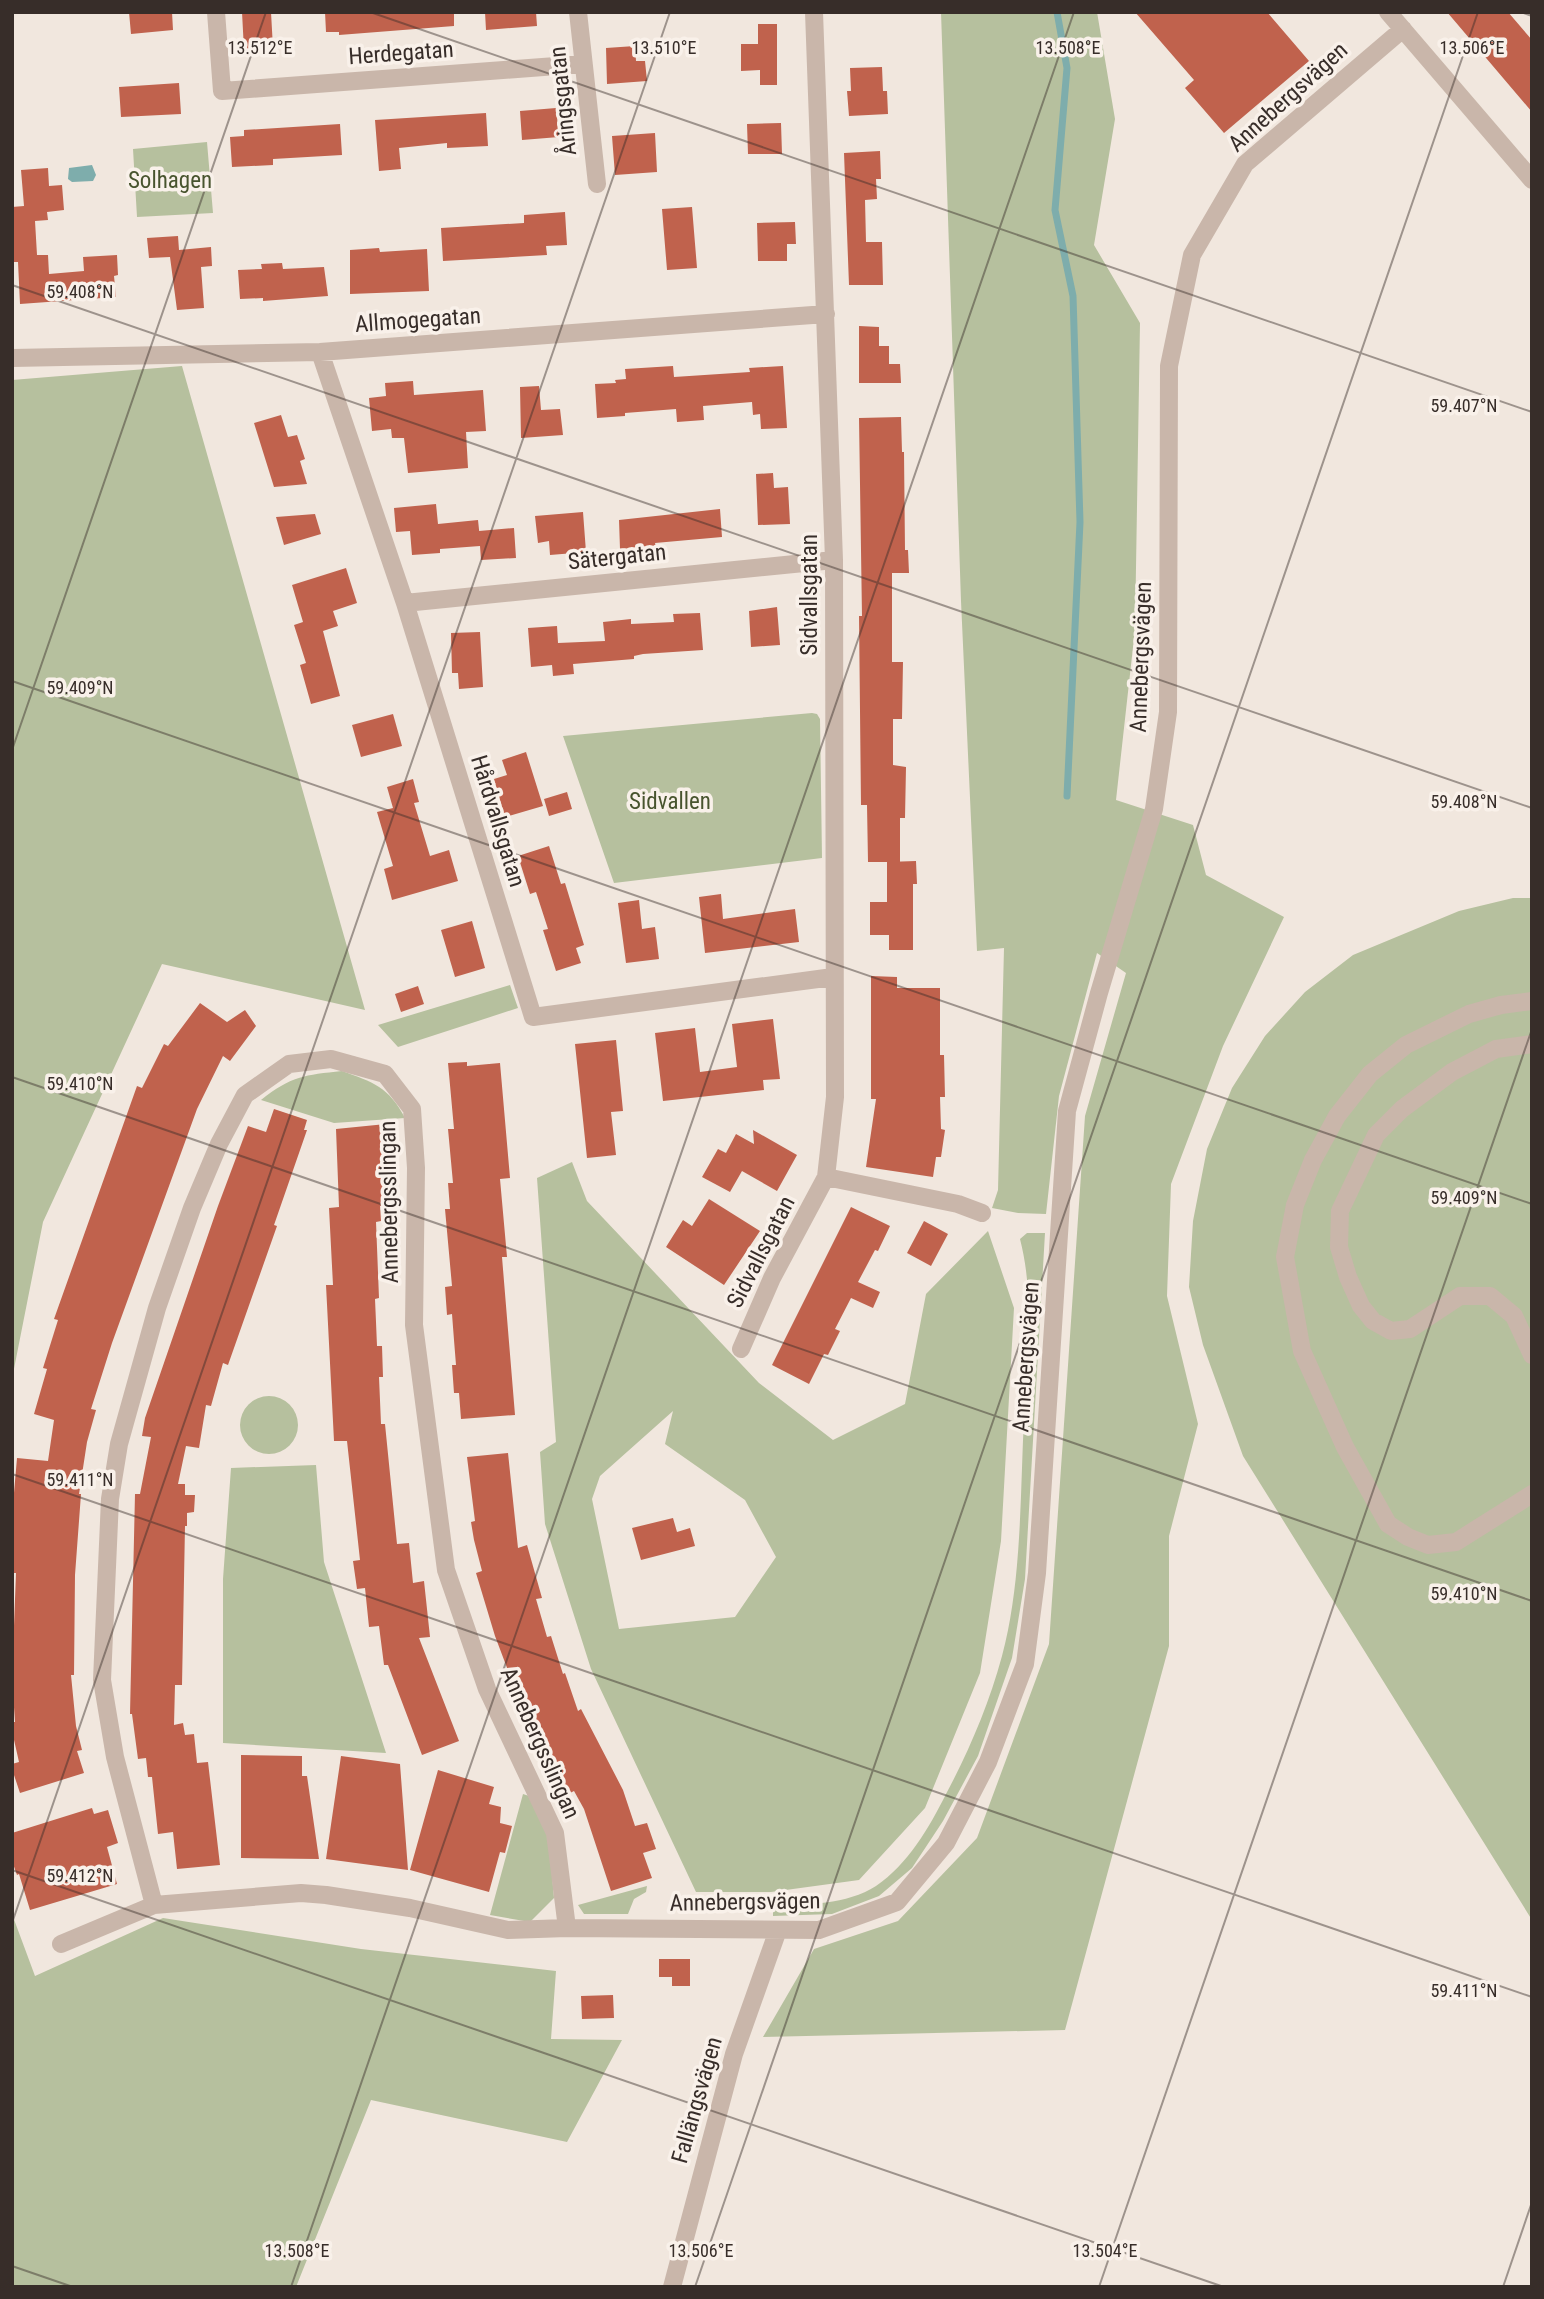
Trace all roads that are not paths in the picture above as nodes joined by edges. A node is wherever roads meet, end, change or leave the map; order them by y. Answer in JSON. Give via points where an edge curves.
{"nodes":[{"id":1,"x":216,"y":12,"type":"edge"},
{"id":2,"x":578,"y":12,"type":"edge"},
{"id":3,"x":814,"y":12,"type":"edge"},
{"id":4,"x":1388,"y":12,"type":"edge"},
{"id":5,"x":1403,"y":29,"type":"junction"},
{"id":6,"x":583,"y":64,"type":"junction"},
{"id":7,"x":1532,"y":180,"type":"edge"},
{"id":8,"x":597,"y":184,"type":"dead end"},
{"id":9,"x":826,"y":314,"type":"junction"},
{"id":10,"x":320,"y":352,"type":"junction"},
{"id":11,"x":12,"y":358,"type":"edge"},
{"id":12,"x":834,"y":561,"type":"junction"},
{"id":13,"x":405,"y":603,"type":"junction"},
{"id":14,"x":833,"y":977,"type":"junction"},
{"id":15,"x":1532,"y":1001,"type":"edge"},
{"id":16,"x":1532,"y":1044,"type":"edge"},
{"id":17,"x":827,"y":1177,"type":"junction"},
{"id":18,"x":982,"y":1213,"type":"dead end"},
{"id":19,"x":741,"y":1349,"type":"dead end"},
{"id":20,"x":1532,"y":1354,"type":"edge"},
{"id":21,"x":1532,"y":1494,"type":"edge"},
{"id":22,"x":154,"y":1905,"type":"junction"},
{"id":23,"x":567,"y":1928,"type":"junction"},
{"id":24,"x":778,"y":1930,"type":"junction"},
{"id":25,"x":61,"y":1944,"type":"dead end"},
{"id":26,"x":672,"y":2287,"type":"edge"}],
"edges":[{"from":1,"to":6,"type":"street","name":"Herdegatan","via":[[222,91]]},
{"from":2,"to":6,"type":"street","name":"Åringsgatan"},
{"from":3,"to":9,"type":"street","name":"Sidvallsgatan"},
{"from":4,"to":5,"type":"street"},
{"from":5,"to":7,"type":"street"},
{"from":5,"to":24,"type":"street","name":"Annebergsvägen","via":[[1245,164],[1192,255],[1169,366],[1168,712],[1154,809],[1067,1111],[1037,1573],[1025,1664],[988,1762],[946,1843],[897,1902],[819,1930]]},
{"from":6,"to":8,"type":"street","name":"Åringsgatan"},
{"from":9,"to":10,"type":"street","name":"Allmogegatan"},
{"from":9,"to":12,"type":"street","name":"Sidvallsgatan"},
{"from":10,"to":11,"type":"street","name":"Allmogegatan"},
{"from":10,"to":13,"type":"street","name":"Hårdvallsgatan"},
{"from":12,"to":13,"type":"street","name":"Sätergatan"},
{"from":12,"to":14,"type":"street","name":"Sidvallsgatan"},
{"from":13,"to":14,"type":"street","name":"Hårdvallsgatan","via":[[533,1017]]},
{"from":14,"to":17,"type":"street","name":"Sidvallsgatan","via":[[835,1097]]},
{"from":15,"to":21,"type":"street","via":[[1469,1014],[1406,1045],[1370,1074],[1337,1116],[1313,1160],[1295,1205],[1285,1257],[1302,1351],[1345,1447],[1388,1524],[1428,1545],[1456,1542]]},
{"from":16,"to":20,"type":"street","via":[[1496,1049],[1452,1072],[1376,1135],[1340,1211],[1339,1247],[1361,1306],[1373,1321],[1391,1331],[1410,1329],[1460,1296],[1490,1296],[1514,1316]]},
{"from":17,"to":18,"type":"street"},
{"from":17,"to":19,"type":"street","name":"Sidvallsgatan","via":[[772,1278]]},
{"from":22,"to":23,"type":"street","name":"Annebergsvägen","via":[[302,1893],[410,1908],[508,1930]]},
{"from":22,"to":23,"type":"street","name":"Annebergsslingan","via":[[115,1757],[102,1680],[110,1499],[119,1444],[192,1208],[245,1095],[289,1064],[331,1059],[385,1074],[412,1109],[414,1325],[446,1570],[487,1689],[555,1833]]},
{"from":22,"to":25,"type":"street","name":"Annebergsvägen"},
{"from":23,"to":24,"type":"street","name":"Annebergsvägen"},
{"from":24,"to":26,"type":"street","name":"Fallängsvägen","via":[[734,2054]]}]}
